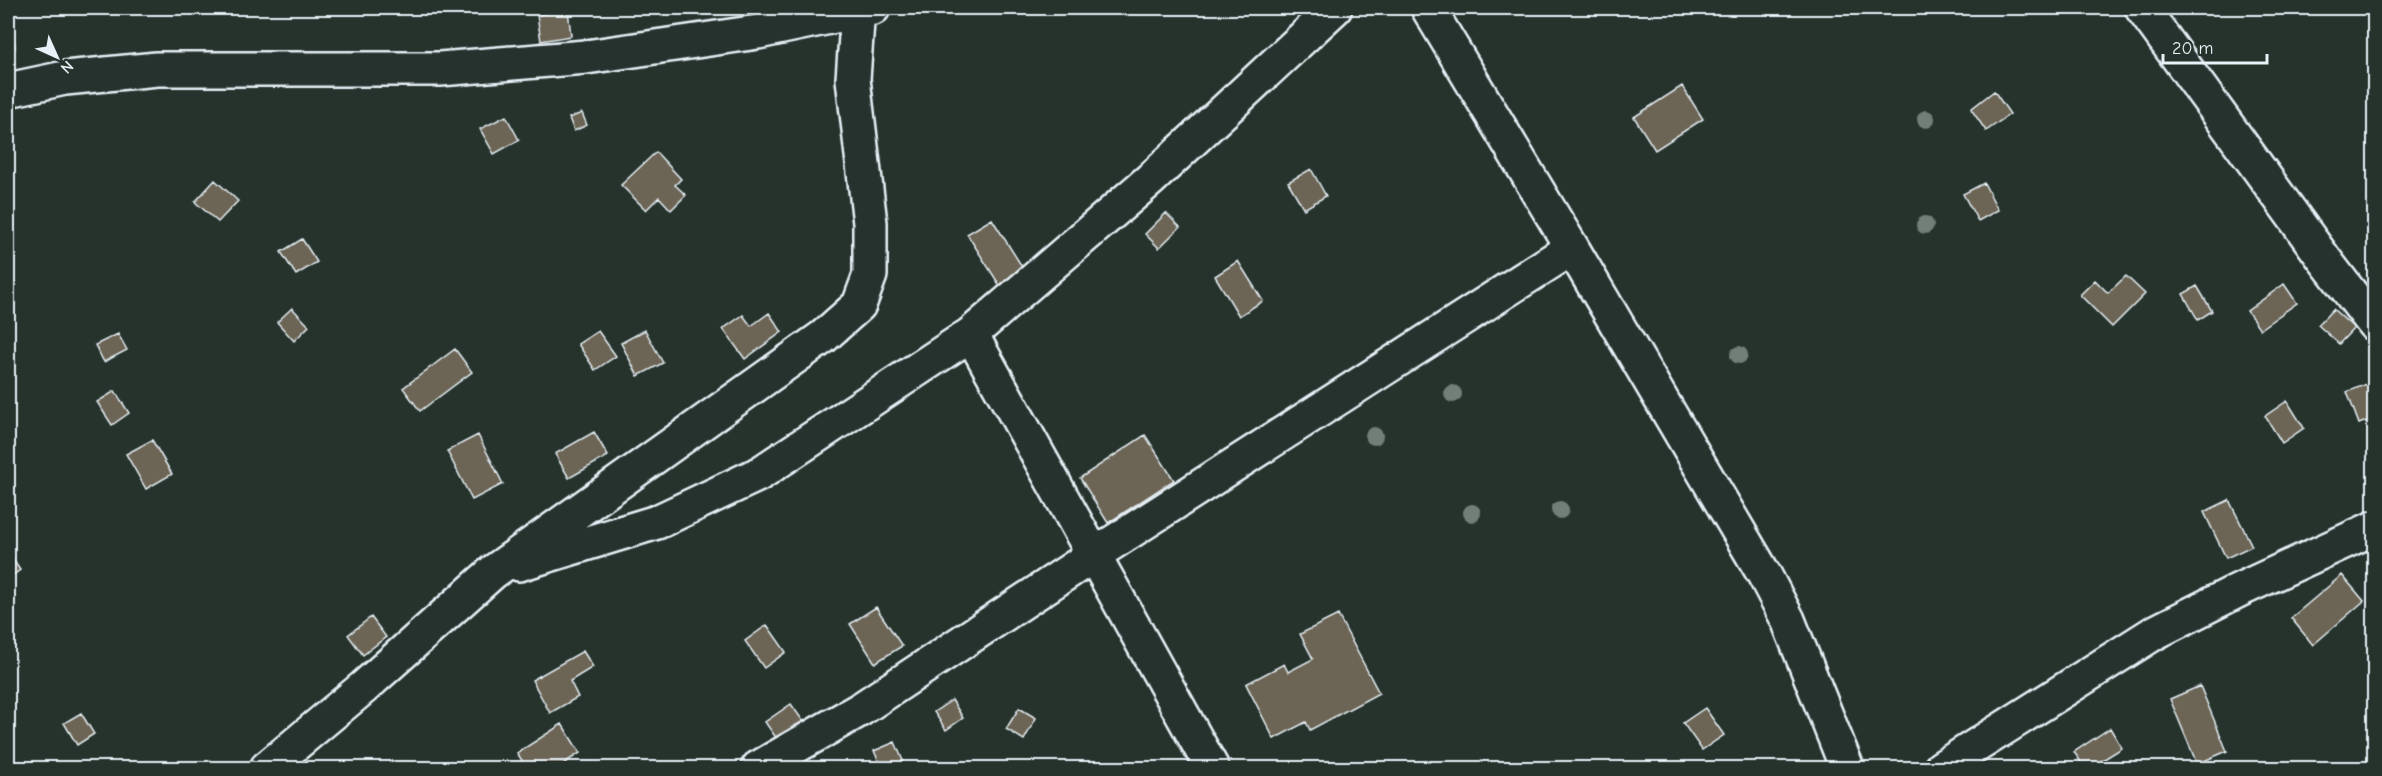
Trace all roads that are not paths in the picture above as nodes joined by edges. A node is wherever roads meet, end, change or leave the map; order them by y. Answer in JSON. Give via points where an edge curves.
{"nodes":[{"id":1,"x":863,"y":8,"type":"edge"},
{"id":2,"x":1335,"y":8,"type":"edge"},
{"id":3,"x":1428,"y":8,"type":"edge"},
{"id":4,"x":2142,"y":8,"type":"edge"},
{"id":5,"x":8,"y":90,"type":"edge"},
{"id":6,"x":1572,"y":248,"type":"junction"},
{"id":7,"x":2374,"y":324,"type":"edge"},
{"id":8,"x":971,"y":334,"type":"junction"},
{"id":9,"x":2374,"y":528,"type":"edge"},
{"id":10,"x":1092,"y":556,"type":"junction"},
{"id":11,"x":493,"y":572,"type":"junction"},
{"id":12,"x":267,"y":768,"type":"edge"},
{"id":13,"x":758,"y":768,"type":"edge"},
{"id":14,"x":1212,"y":768,"type":"edge"},
{"id":15,"x":1847,"y":768,"type":"edge"},
{"id":16,"x":1941,"y":768,"type":"edge"}],
"edges":[{"from":1,"to":5,"type":"street","via":[[758,32],[586,57],[440,69],[157,69],[65,78]]},
{"from":1,"to":11,"type":"street","via":[[853,79],[869,212],[870,275],[859,305],[824,337]]},
{"from":2,"to":8,"type":"street","via":[[1151,179]]},
{"from":3,"to":6,"type":"street"},
{"from":4,"to":7,"type":"street"},
{"from":6,"to":10,"type":"street"},
{"from":6,"to":15,"type":"street","via":[[1779,602]]},
{"from":8,"to":10,"type":"street"},
{"from":8,"to":11,"type":"street","via":[[759,474],[657,522]]},
{"from":9,"to":16,"type":"street","via":[[2154,633]]},
{"from":10,"to":13,"type":"street","via":[[861,709]]},
{"from":10,"to":14,"type":"street"},
{"from":11,"to":12,"type":"street"}]}
